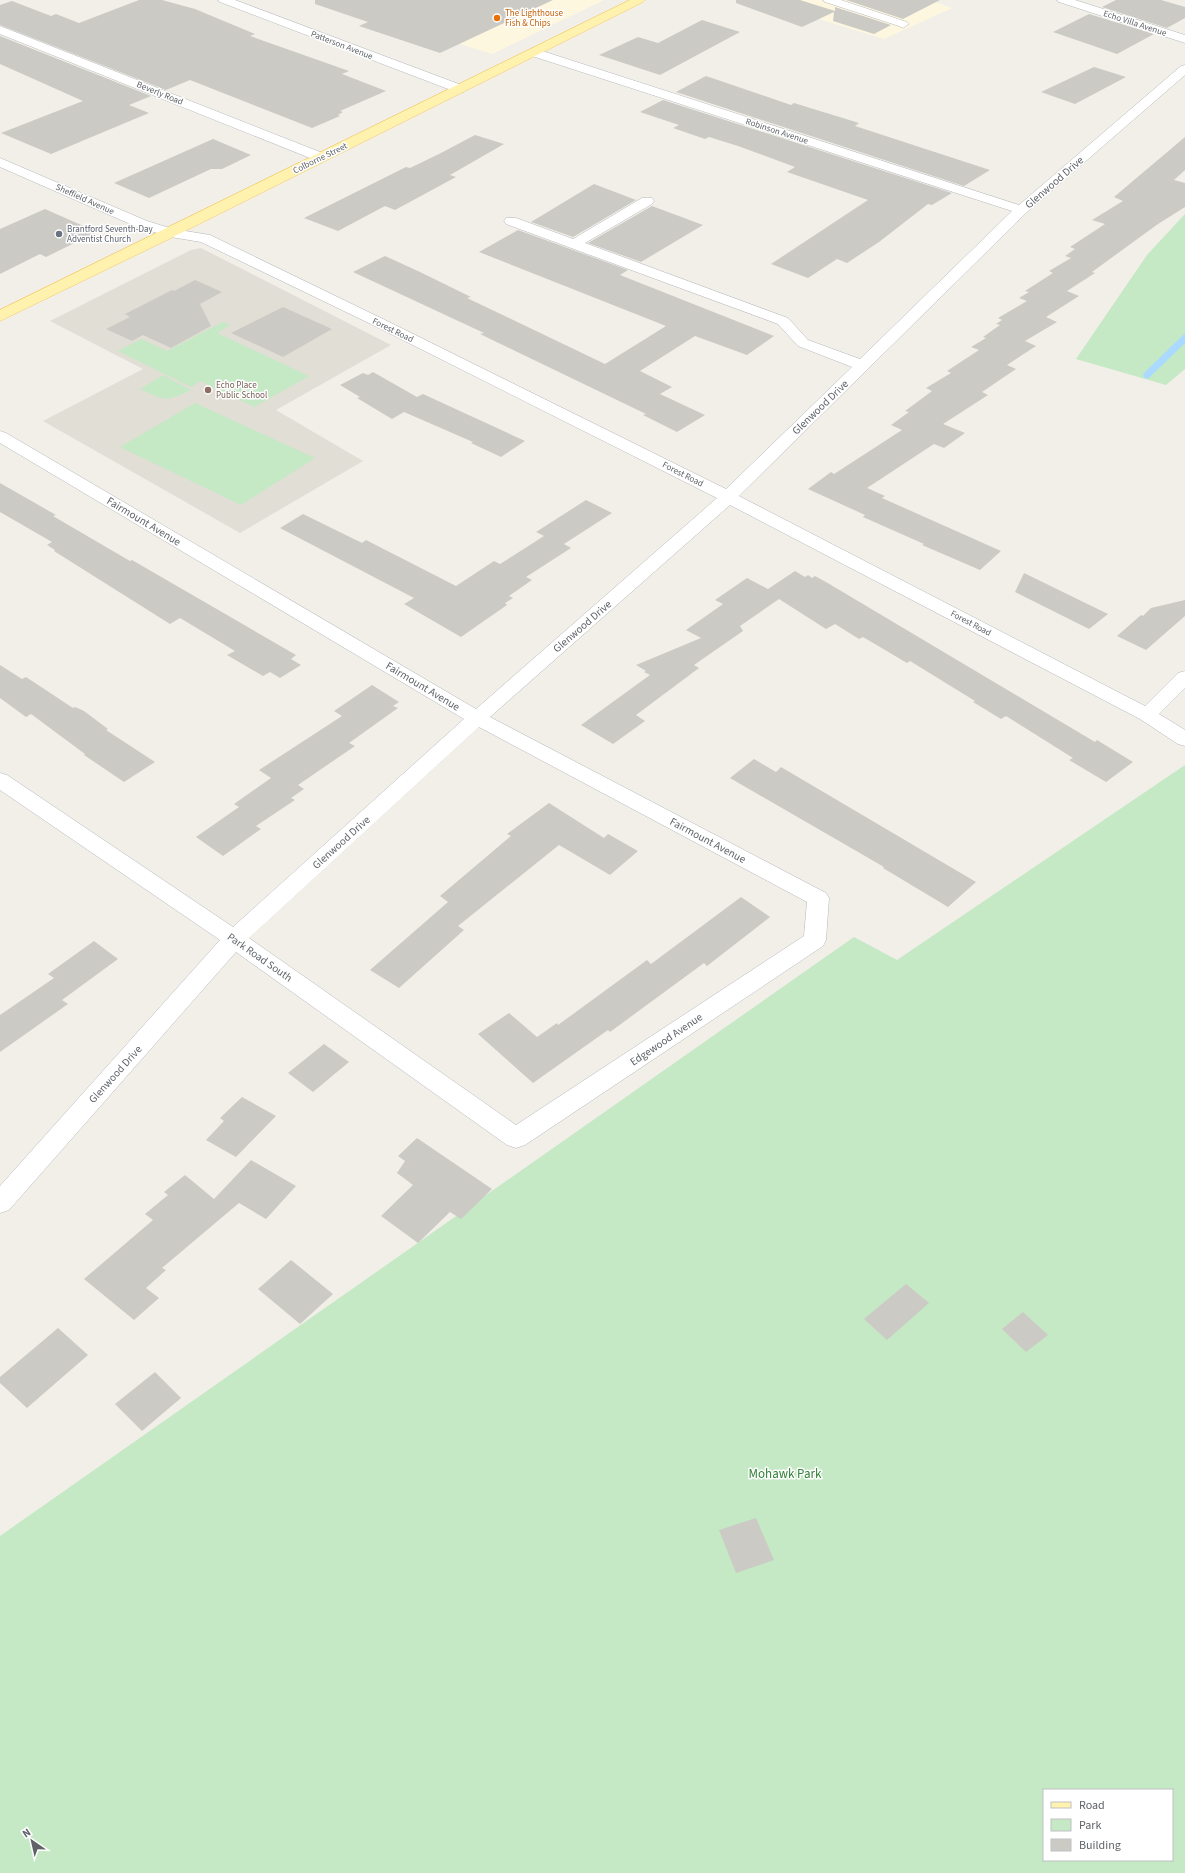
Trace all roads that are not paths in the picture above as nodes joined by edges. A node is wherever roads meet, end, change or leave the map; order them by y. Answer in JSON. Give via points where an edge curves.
{"nodes":[{"id":1,"x":224,"y":0,"type":"edge"},
{"id":2,"x":639,"y":0,"type":"edge"},
{"id":3,"x":829,"y":0,"type":"edge"},
{"id":4,"x":1063,"y":0,"type":"edge"},
{"id":5,"x":903,"y":24,"type":"dead end"},
{"id":6,"x":0,"y":30,"type":"edge"},
{"id":7,"x":1185,"y":39,"type":"edge"},
{"id":8,"x":533,"y":52,"type":"junction"},
{"id":9,"x":1185,"y":69,"type":"edge"},
{"id":10,"x":460,"y":90,"type":"junction"},
{"id":11,"x":320,"y":157,"type":"junction"},
{"id":12,"x":0,"y":162,"type":"edge"},
{"id":13,"x":647,"y":201,"type":"dead end"},
{"id":14,"x":1021,"y":210,"type":"junction"},
{"id":15,"x":511,"y":221,"type":"dead end"},
{"id":16,"x":171,"y":233,"type":"junction"},
{"id":17,"x":574,"y":244,"type":"junction"},
{"id":18,"x":0,"y":316,"type":"edge"},
{"id":19,"x":862,"y":365,"type":"junction"},
{"id":20,"x":0,"y":436,"type":"edge"},
{"id":21,"x":728,"y":497,"type":"junction"},
{"id":22,"x":1185,"y":676,"type":"edge"},
{"id":23,"x":1147,"y":715,"type":"junction"},
{"id":24,"x":477,"y":718,"type":"junction"},
{"id":25,"x":1185,"y":739,"type":"edge"},
{"id":26,"x":0,"y":780,"type":"edge"},
{"id":27,"x":234,"y":939,"type":"junction"},
{"id":28,"x":815,"y":940,"type":"joint"},
{"id":29,"x":516,"y":1138,"type":"joint"},
{"id":30,"x":0,"y":1203,"type":"edge"}],
"edges":[{"from":1,"to":10,"type":"street","name":"Patterson Avenue"},
{"from":2,"to":8,"type":"main road","name":"Colborne Street"},
{"from":3,"to":5,"type":"street"},
{"from":4,"to":7,"type":"street","name":"Echo Villa Avenue"},
{"from":6,"to":11,"type":"street","name":"Beverly Road"},
{"from":8,"to":10,"type":"main road","name":"Colborne Street"},
{"from":8,"to":14,"type":"street","name":"Robinson Avenue"},
{"from":9,"to":14,"type":"street","name":"Glenwood Drive"},
{"from":10,"to":11,"type":"main road","name":"Colborne Street"},
{"from":11,"to":16,"type":"main road","name":"Colborne Street"},
{"from":12,"to":16,"type":"street","name":"Sheffield Avenue","via":[[142,224]]},
{"from":13,"to":17,"type":"street"},
{"from":14,"to":19,"type":"street","name":"Glenwood Drive"},
{"from":15,"to":17,"type":"street"},
{"from":16,"to":18,"type":"main road","name":"Colborne Street"},
{"from":16,"to":21,"type":"street","name":"Forest Road","via":[[205,238]]},
{"from":17,"to":19,"type":"street","via":[[783,321],[803,343]]},
{"from":19,"to":21,"type":"street","name":"Glenwood Drive"},
{"from":20,"to":24,"type":"street","name":"Fairmount Avenue"},
{"from":21,"to":23,"type":"street","name":"Forest Road"},
{"from":21,"to":24,"type":"street","name":"Glenwood Drive"},
{"from":22,"to":23,"type":"street"},
{"from":23,"to":25,"type":"street","name":"Forest Road"},
{"from":24,"to":27,"type":"street","name":"Glenwood Drive"},
{"from":24,"to":28,"type":"street","name":"Fairmount Avenue","via":[[818,898]]},
{"from":26,"to":27,"type":"street","name":"Park Road South"},
{"from":27,"to":29,"type":"street","name":"Park Road South"},
{"from":27,"to":30,"type":"street","name":"Glenwood Drive"},
{"from":28,"to":29,"type":"street","name":"Edgewood Avenue"}]}
